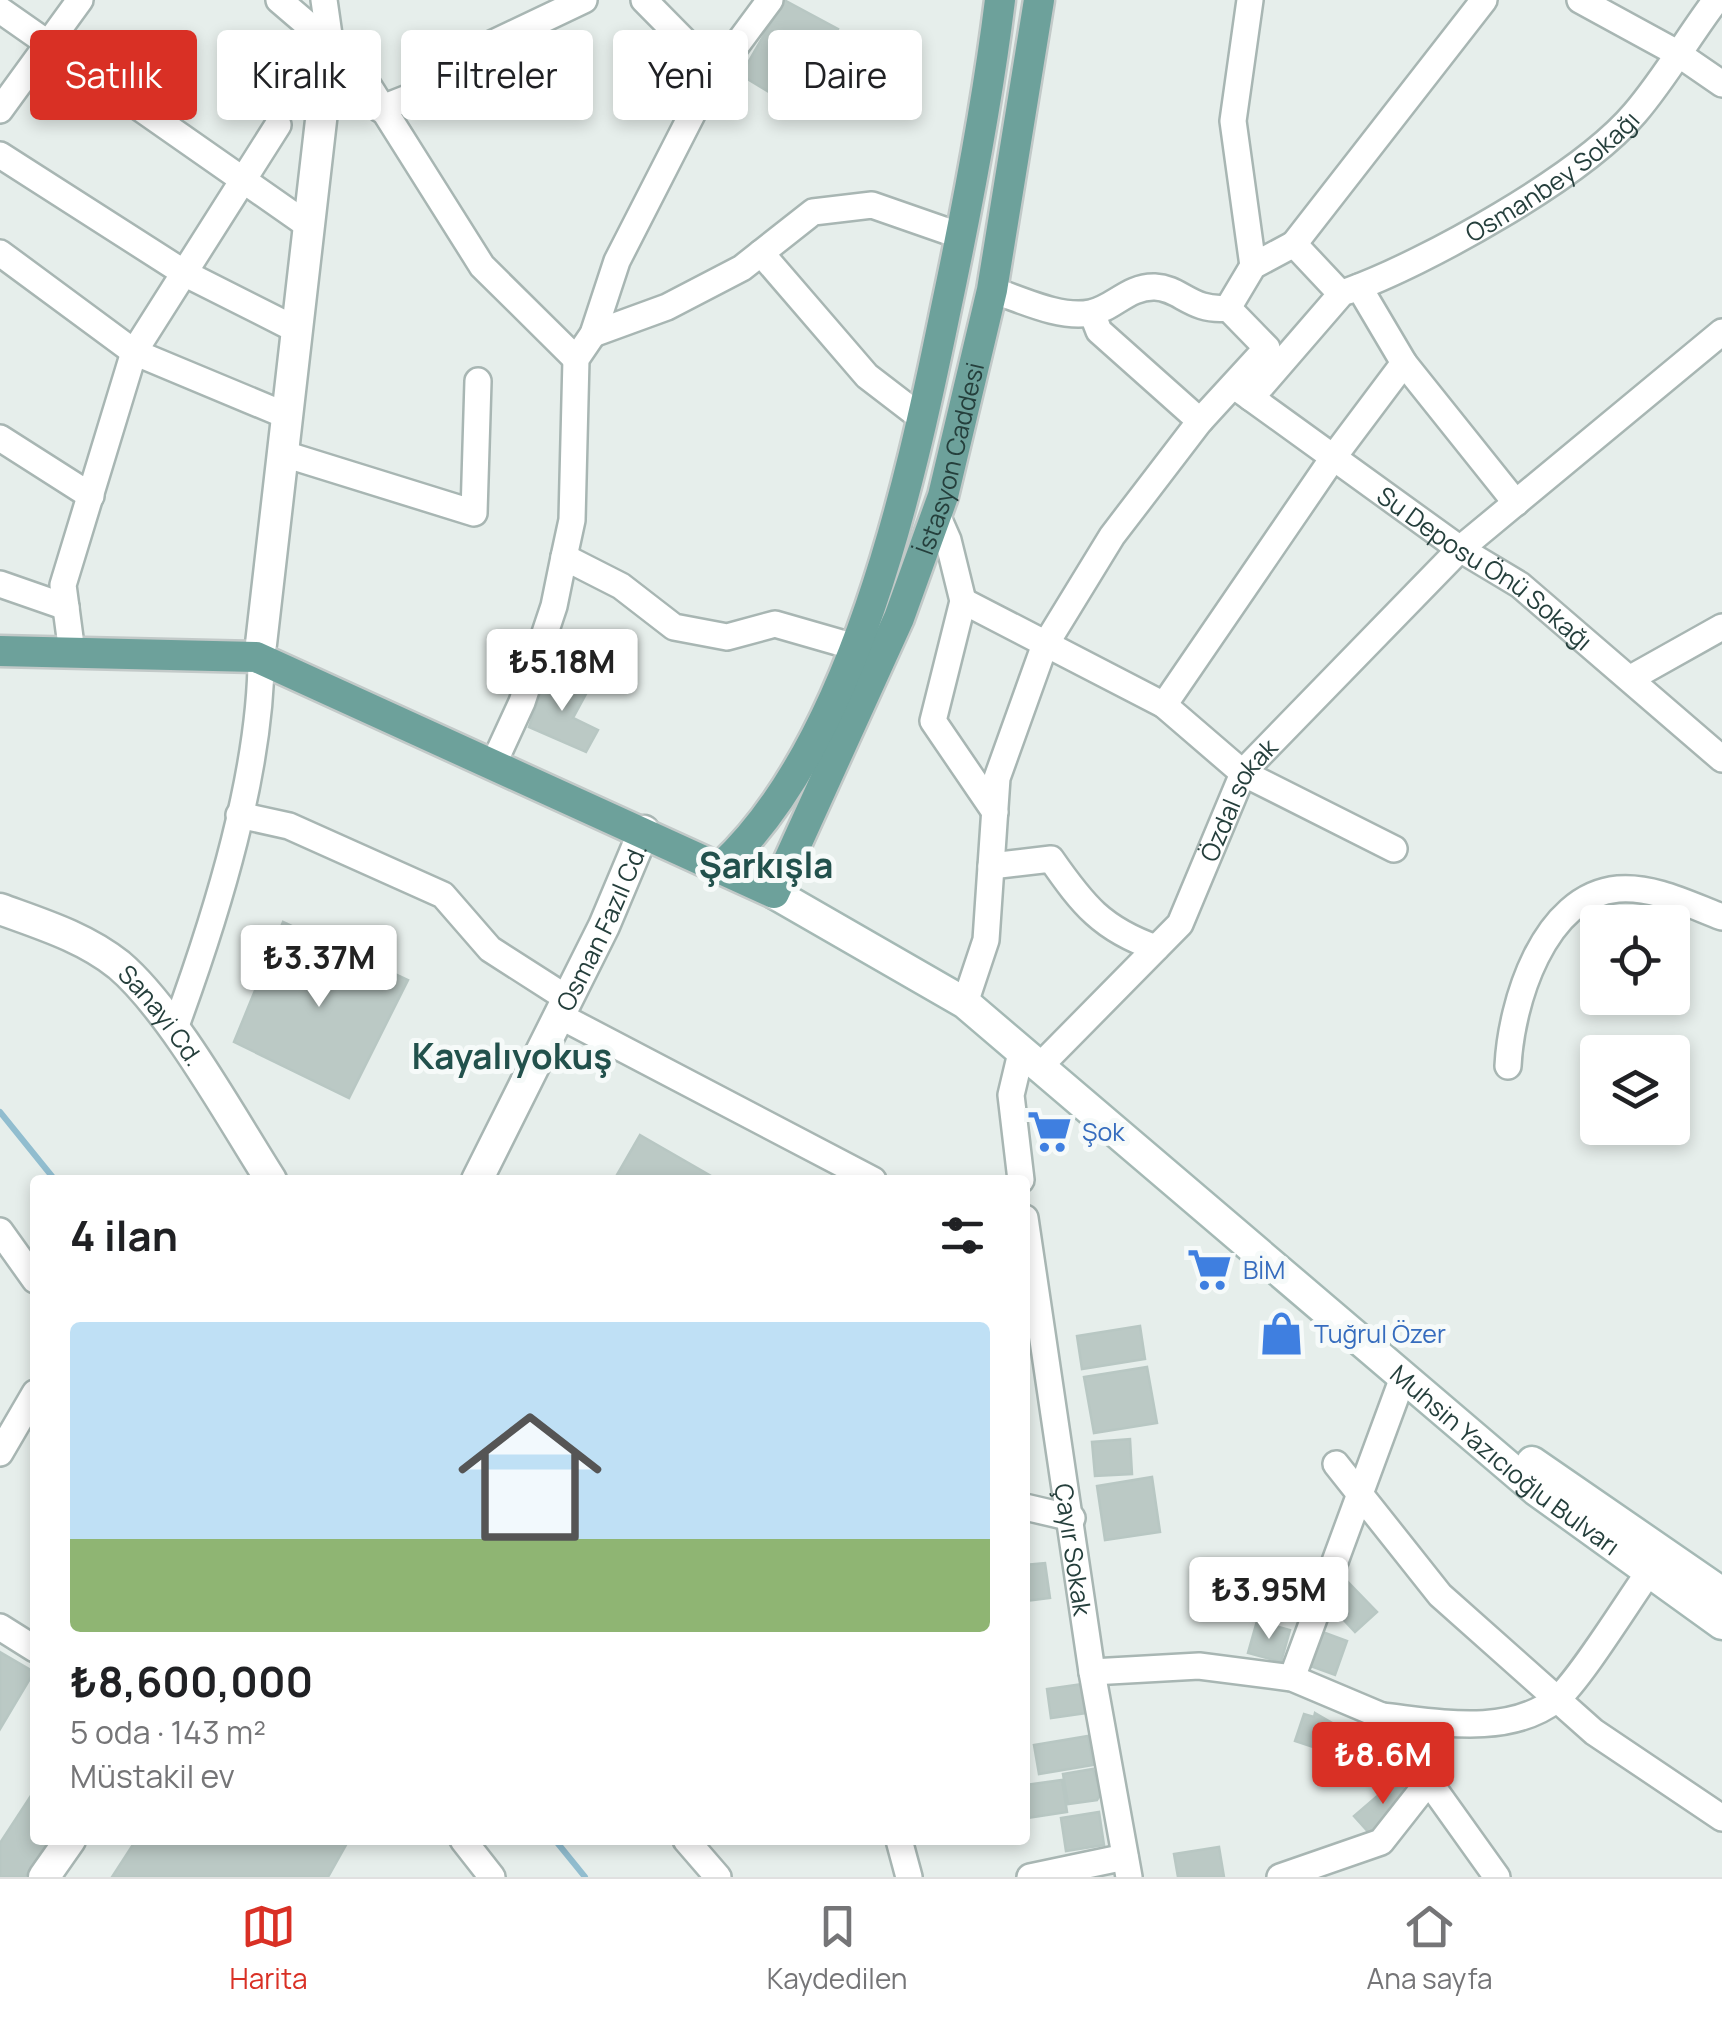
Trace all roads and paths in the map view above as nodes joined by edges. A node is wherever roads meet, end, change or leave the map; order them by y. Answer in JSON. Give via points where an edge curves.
{"nodes":[{"id":1,"x":80,"y":0,"type":"edge"},
{"id":2,"x":279,"y":0,"type":"edge"},
{"id":3,"x":324,"y":0,"type":"edge"},
{"id":4,"x":584,"y":0,"type":"edge"},
{"id":5,"x":644,"y":0,"type":"edge"},
{"id":6,"x":770,"y":0,"type":"edge"},
{"id":7,"x":1000,"y":0,"type":"edge"},
{"id":8,"x":1039,"y":0,"type":"edge"},
{"id":9,"x":1250,"y":0,"type":"edge"},
{"id":10,"x":1484,"y":0,"type":"edge"},
{"id":11,"x":1580,"y":0,"type":"edge"},
{"id":12,"x":1716,"y":0,"type":"edge"},
{"id":13,"x":0,"y":10,"type":"edge"},
{"id":14,"x":58,"y":30,"type":"edge"},
{"id":15,"x":315,"y":30,"type":"edge"},
{"id":16,"x":328,"y":30,"type":"edge"},
{"id":17,"x":673,"y":30,"type":"edge"},
{"id":18,"x":748,"y":30,"type":"edge"},
{"id":19,"x":30,"y":33,"type":"edge"},
{"id":20,"x":1677,"y":53,"type":"junction"},
{"id":21,"x":30,"y":68,"type":"edge"},
{"id":22,"x":1722,"y":84,"type":"edge"},
{"id":23,"x":0,"y":110,"type":"edge"},
{"id":24,"x":381,"y":110,"type":"edge"},
{"id":25,"x":381,"y":112,"type":"edge"},
{"id":26,"x":153,"y":120,"type":"edge"},
{"id":27,"x":321,"y":120,"type":"edge"},
{"id":28,"x":692,"y":120,"type":"edge"},
{"id":29,"x":278,"y":125,"type":"dead end"},
{"id":30,"x":0,"y":155,"type":"edge"},
{"id":31,"x":244,"y":183,"type":"junction"},
{"id":32,"x":309,"y":226,"type":"junction"},
{"id":33,"x":961,"y":236,"type":"junction"},
{"id":34,"x":1294,"y":244,"type":"junction"},
{"id":35,"x":0,"y":253,"type":"edge"},
{"id":36,"x":761,"y":253,"type":"junction"},
{"id":37,"x":1253,"y":266,"type":"junction"},
{"id":38,"x":186,"y":274,"type":"junction"},
{"id":39,"x":992,"y":290,"type":"junction"},
{"id":40,"x":1350,"y":290,"type":"junction"},
{"id":41,"x":1228,"y":308,"type":"junction"},
{"id":42,"x":1092,"y":313,"type":"junction"},
{"id":43,"x":294,"y":329,"type":"junction"},
{"id":44,"x":1722,"y":332,"type":"edge"},
{"id":45,"x":593,"y":334,"type":"junction"},
{"id":46,"x":134,"y":352,"type":"junction"},
{"id":47,"x":576,"y":359,"type":"junction"},
{"id":48,"x":1404,"y":362,"type":"junction"},
{"id":49,"x":478,"y":381,"type":"dead end"},
{"id":50,"x":1243,"y":392,"type":"junction"},
{"id":51,"x":285,"y":416,"type":"junction"},
{"id":52,"x":923,"y":419,"type":"junction"},
{"id":53,"x":1200,"y":421,"type":"junction"},
{"id":54,"x":0,"y":438,"type":"edge"},
{"id":55,"x":281,"y":453,"type":"junction"},
{"id":56,"x":1335,"y":455,"type":"junction"},
{"id":57,"x":91,"y":496,"type":"junction"},
{"id":58,"x":1516,"y":503,"type":"junction"},
{"id":59,"x":937,"y":515,"type":"junction"},
{"id":60,"x":1460,"y":550,"type":"junction"},
{"id":61,"x":564,"y":556,"type":"junction"},
{"id":62,"x":0,"y":584,"type":"edge"},
{"id":63,"x":963,"y":601,"type":"junction"},
{"id":64,"x":66,"y":607,"type":"junction"},
{"id":65,"x":1722,"y":628,"type":"edge"},
{"id":66,"x":854,"y":647,"type":"junction"},
{"id":67,"x":1044,"y":647,"type":"junction"},
{"id":68,"x":0,"y":652,"type":"edge"},
{"id":69,"x":261,"y":652,"type":"junction"},
{"id":70,"x":72,"y":653,"type":"junction"},
{"id":71,"x":1631,"y":678,"type":"junction"},
{"id":72,"x":1164,"y":705,"type":"junction"},
{"id":73,"x":1722,"y":759,"type":"edge"},
{"id":74,"x":493,"y":765,"type":"junction"},
{"id":75,"x":1243,"y":773,"type":"junction"},
{"id":76,"x":995,"y":812,"type":"junction"},
{"id":77,"x":239,"y":814,"type":"junction"},
{"id":78,"x":644,"y":831,"type":"junction"},
{"id":79,"x":1394,"y":849,"type":"dead end"},
{"id":80,"x":722,"y":866,"type":"junction"},
{"id":81,"x":991,"y":866,"type":"junction"},
{"id":82,"x":774,"y":892,"type":"junction"},
{"id":83,"x":0,"y":909,"type":"edge"},
{"id":84,"x":1722,"y":917,"type":"edge"},
{"id":85,"x":1156,"y":948,"type":"junction"},
{"id":86,"x":966,"y":1003,"type":"junction"},
{"id":87,"x":564,"y":1008,"type":"junction"},
{"id":88,"x":174,"y":1031,"type":"junction"},
{"id":89,"x":1029,"y":1060,"type":"junction"},
{"id":90,"x":1508,"y":1066,"type":"dead end"},
{"id":91,"x":268,"y":1175,"type":"edge"},
{"id":92,"x":480,"y":1175,"type":"edge"},
{"id":93,"x":864,"y":1175,"type":"edge"},
{"id":94,"x":1020,"y":1175,"type":"edge"},
{"id":95,"x":0,"y":1231,"type":"edge"},
{"id":96,"x":1030,"y":1267,"type":"edge"},
{"id":97,"x":30,"y":1273,"type":"edge"},
{"id":98,"x":1402,"y":1380,"type":"junction"},
{"id":99,"x":30,"y":1402,"type":"edge"},
{"id":100,"x":0,"y":1453,"type":"edge"},
{"id":101,"x":1336,"y":1464,"type":"dead end"},
{"id":102,"x":1358,"y":1495,"type":"junction"},
{"id":103,"x":1030,"y":1508,"type":"edge"},
{"id":104,"x":1072,"y":1518,"type":"junction"},
{"id":105,"x":1649,"y":1572,"type":"junction"},
{"id":106,"x":1722,"y":1594,"type":"edge"},
{"id":107,"x":1722,"y":1624,"type":"edge"},
{"id":108,"x":0,"y":1627,"type":"edge"},
{"id":109,"x":30,"y":1646,"type":"edge"},
{"id":110,"x":1092,"y":1672,"type":"junction"},
{"id":111,"x":1292,"y":1678,"type":"junction"},
{"id":112,"x":1558,"y":1698,"type":"junction"},
{"id":113,"x":1382,"y":1716,"type":"junction"},
{"id":114,"x":1429,"y":1782,"type":"junction"},
{"id":115,"x":1722,"y":1818,"type":"edge"},
{"id":116,"x":66,"y":1845,"type":"edge"},
{"id":117,"x":466,"y":1845,"type":"edge"},
{"id":118,"x":690,"y":1845,"type":"edge"},
{"id":119,"x":901,"y":1845,"type":"edge"},
{"id":120,"x":1127,"y":1867,"type":"edge"},
{"id":121,"x":44,"y":1877,"type":"edge"},
{"id":122,"x":492,"y":1877,"type":"edge"},
{"id":123,"x":718,"y":1877,"type":"edge"},
{"id":124,"x":909,"y":1877,"type":"edge"},
{"id":125,"x":1030,"y":1877,"type":"edge"},
{"id":126,"x":1280,"y":1877,"type":"edge"},
{"id":127,"x":1497,"y":1877,"type":"edge"}],
"edges":[{"from":1,"to":14,"type":"street"},
{"from":2,"to":15,"type":"street"},
{"from":3,"to":16,"type":"street"},
{"from":4,"to":24,"type":"street","via":[[487,46]]},
{"from":5,"to":17,"type":"street"},
{"from":6,"to":18,"type":"street"},
{"from":7,"to":33,"type":"main road","name":"İstasyon Caddesi"},
{"from":8,"to":39,"type":"main road","name":"İstasyon Caddesi"},
{"from":9,"to":37,"type":"street","via":[[1233,121]]},
{"from":10,"to":34,"type":"street"},
{"from":11,"to":20,"type":"street"},
{"from":12,"to":20,"type":"street","name":"Osmanbey Sokağı"},
{"from":13,"to":19,"type":"street"},
{"from":20,"to":22,"type":"street"},
{"from":20,"to":40,"type":"street","name":"Osmanbey Sokağı","via":[[1635,113],[1593,156]]},
{"from":21,"to":23,"type":"street"},
{"from":25,"to":47,"type":"street","via":[[482,266]]},
{"from":26,"to":31,"type":"street"},
{"from":27,"to":32,"type":"main road"},
{"from":28,"to":45,"type":"street","via":[[617,261]]},
{"from":29,"to":31,"type":"street"},
{"from":30,"to":38,"type":"street"},
{"from":31,"to":32,"type":"street"},
{"from":31,"to":38,"type":"street"},
{"from":32,"to":43,"type":"main road"},
{"from":33,"to":36,"type":"street","via":[[872,205],[812,212]]},
{"from":33,"to":52,"type":"main road","name":"İstasyon Caddesi"},
{"from":34,"to":37,"type":"street"},
{"from":34,"to":40,"type":"street"},
{"from":35,"to":46,"type":"street"},
{"from":36,"to":45,"type":"street","via":[[667,307]]},
{"from":36,"to":52,"type":"street","via":[[868,376]]},
{"from":37,"to":41,"type":"street"},
{"from":38,"to":43,"type":"street"},
{"from":38,"to":46,"type":"street"},
{"from":39,"to":42,"type":"street"},
{"from":39,"to":59,"type":"main road","name":"İstasyon Caddesi"},
{"from":40,"to":48,"type":"street"},
{"from":40,"to":50,"type":"street"},
{"from":41,"to":42,"type":"street","via":[[1206,310],[1157,287],[1122,294]]},
{"from":41,"to":50,"type":"street","via":[[1267,348]]},
{"from":42,"to":53,"type":"street","via":[[1099,331]]},
{"from":43,"to":51,"type":"main road"},
{"from":44,"to":58,"type":"street","name":"Özdal sokak"},
{"from":45,"to":47,"type":"street"},
{"from":46,"to":51,"type":"street"},
{"from":46,"to":57,"type":"street"},
{"from":47,"to":61,"type":"street","via":[[572,520]]},
{"from":48,"to":56,"type":"street"},
{"from":48,"to":58,"type":"street"},
{"from":49,"to":55,"type":"street","via":[[474,513]]},
{"from":50,"to":53,"type":"street"},
{"from":50,"to":56,"type":"street","name":"Su Deposu Önü Sokağı"},
{"from":51,"to":55,"type":"main road"},
{"from":52,"to":66,"type":"main road","name":"İstasyon Caddesi","via":[[912,475]]},
{"from":53,"to":67,"type":"street","via":[[1112,536]]},
{"from":54,"to":57,"type":"street"},
{"from":55,"to":69,"type":"main road"},
{"from":56,"to":60,"type":"street","name":"Su Deposu Önü Sokağı"},
{"from":56,"to":72,"type":"street"},
{"from":57,"to":64,"type":"street","via":[[63,584]]},
{"from":58,"to":60,"type":"street","name":"Özdal sokak"},
{"from":59,"to":63,"type":"street"},
{"from":59,"to":82,"type":"main road","name":"İstasyon Caddesi","via":[[899,618]]},
{"from":60,"to":71,"type":"street","name":"Su Deposu Önü Sokağı","via":[[1520,585]]},
{"from":60,"to":75,"type":"street","name":"Özdal sokak"},
{"from":61,"to":66,"type":"street","via":[[621,586],[674,627],[727,637],[774,624]]},
{"from":61,"to":74,"type":"street","via":[[522,702]]},
{"from":62,"to":64,"type":"street"},
{"from":63,"to":67,"type":"street"},
{"from":63,"to":76,"type":"street","via":[[934,721]]},
{"from":64,"to":70,"type":"street"},
{"from":65,"to":71,"type":"street"},
{"from":66,"to":80,"type":"main road","name":"İstasyon Caddesi","via":[[792,782]]},
{"from":67,"to":72,"type":"street"},
{"from":67,"to":76,"type":"street","via":[[997,778]]},
{"from":68,"to":70,"type":"main road"},
{"from":69,"to":70,"type":"main road"},
{"from":69,"to":74,"type":"main road"},
{"from":69,"to":77,"type":"street"},
{"from":71,"to":73,"type":"street","name":"Su Deposu Önü Sokağı"},
{"from":72,"to":75,"type":"street"},
{"from":74,"to":78,"type":"main road"},
{"from":75,"to":79,"type":"street"},
{"from":75,"to":85,"type":"street","name":"Özdal sokak","via":[[1180,924]]},
{"from":76,"to":81,"type":"street"},
{"from":77,"to":87,"type":"street","via":[[289,826],[443,896],[490,949]]},
{"from":77,"to":88,"type":"street"},
{"from":78,"to":80,"type":"main road"},
{"from":78,"to":87,"type":"main road","name":"Osman Fazıl Cd."},
{"from":80,"to":82,"type":"main road"},
{"from":81,"to":85,"type":"street","via":[[1051,859],[1086,909]]},
{"from":81,"to":86,"type":"street","via":[[986,940]]},
{"from":82,"to":86,"type":"main road"},
{"from":83,"to":88,"type":"main road","name":"Sanayi Cd.","via":[[76,938],[120,966]]},
{"from":84,"to":90,"type":"street","via":[[1666,894],[1618,889],[1577,905],[1550,936],[1520,997]]},
{"from":85,"to":89,"type":"street","name":"Özdal sokak"},
{"from":86,"to":89,"type":"main road"},
{"from":87,"to":92,"type":"main road","name":"Osman Fazıl Cd."},
{"from":87,"to":93,"type":"street"},
{"from":88,"to":91,"type":"main road","name":"Sanayi Cd."},
{"from":89,"to":94,"type":"street","via":[[1011,1095]]},
{"from":89,"to":98,"type":"main road"},
{"from":95,"to":97,"type":"street"},
{"from":96,"to":104,"type":"street","name":"Çayır Sokak"},
{"from":98,"to":102,"type":"street"},
{"from":98,"to":105,"type":"main road","name":"Muhsin Yazıcıoğlu Bulvarı"},
{"from":98,"to":106,"type":"main road","name":"Muhsin Yazıcıoğlu Bulvarı"},
{"from":99,"to":100,"type":"street"},
{"from":101,"to":102,"type":"street"},
{"from":102,"to":111,"type":"street"},
{"from":102,"to":112,"type":"street","via":[[1440,1594]]},
{"from":103,"to":104,"type":"street"},
{"from":104,"to":110,"type":"street","name":"Çayır Sokak"},
{"from":105,"to":107,"type":"main road","name":"Muhsin Yazıcıoğlu Bulvarı"},
{"from":105,"to":112,"type":"street"},
{"from":108,"to":109,"type":"street"},
{"from":110,"to":111,"type":"street","via":[[1199,1666]]},
{"from":110,"to":120,"type":"street","name":"Çayır Sokak"},
{"from":111,"to":113,"type":"street"},
{"from":112,"to":113,"type":"street","via":[[1513,1721],[1456,1724]]},
{"from":112,"to":115,"type":"street","via":[[1594,1732]]},
{"from":113,"to":114,"type":"street"},
{"from":114,"to":126,"type":"street","via":[[1381,1842]]},
{"from":114,"to":127,"type":"street"},
{"from":116,"to":121,"type":"main road"},
{"from":117,"to":122,"type":"street"},
{"from":118,"to":123,"type":"street"},
{"from":119,"to":124,"type":"street"},
{"from":120,"to":125,"type":"street"}]}
